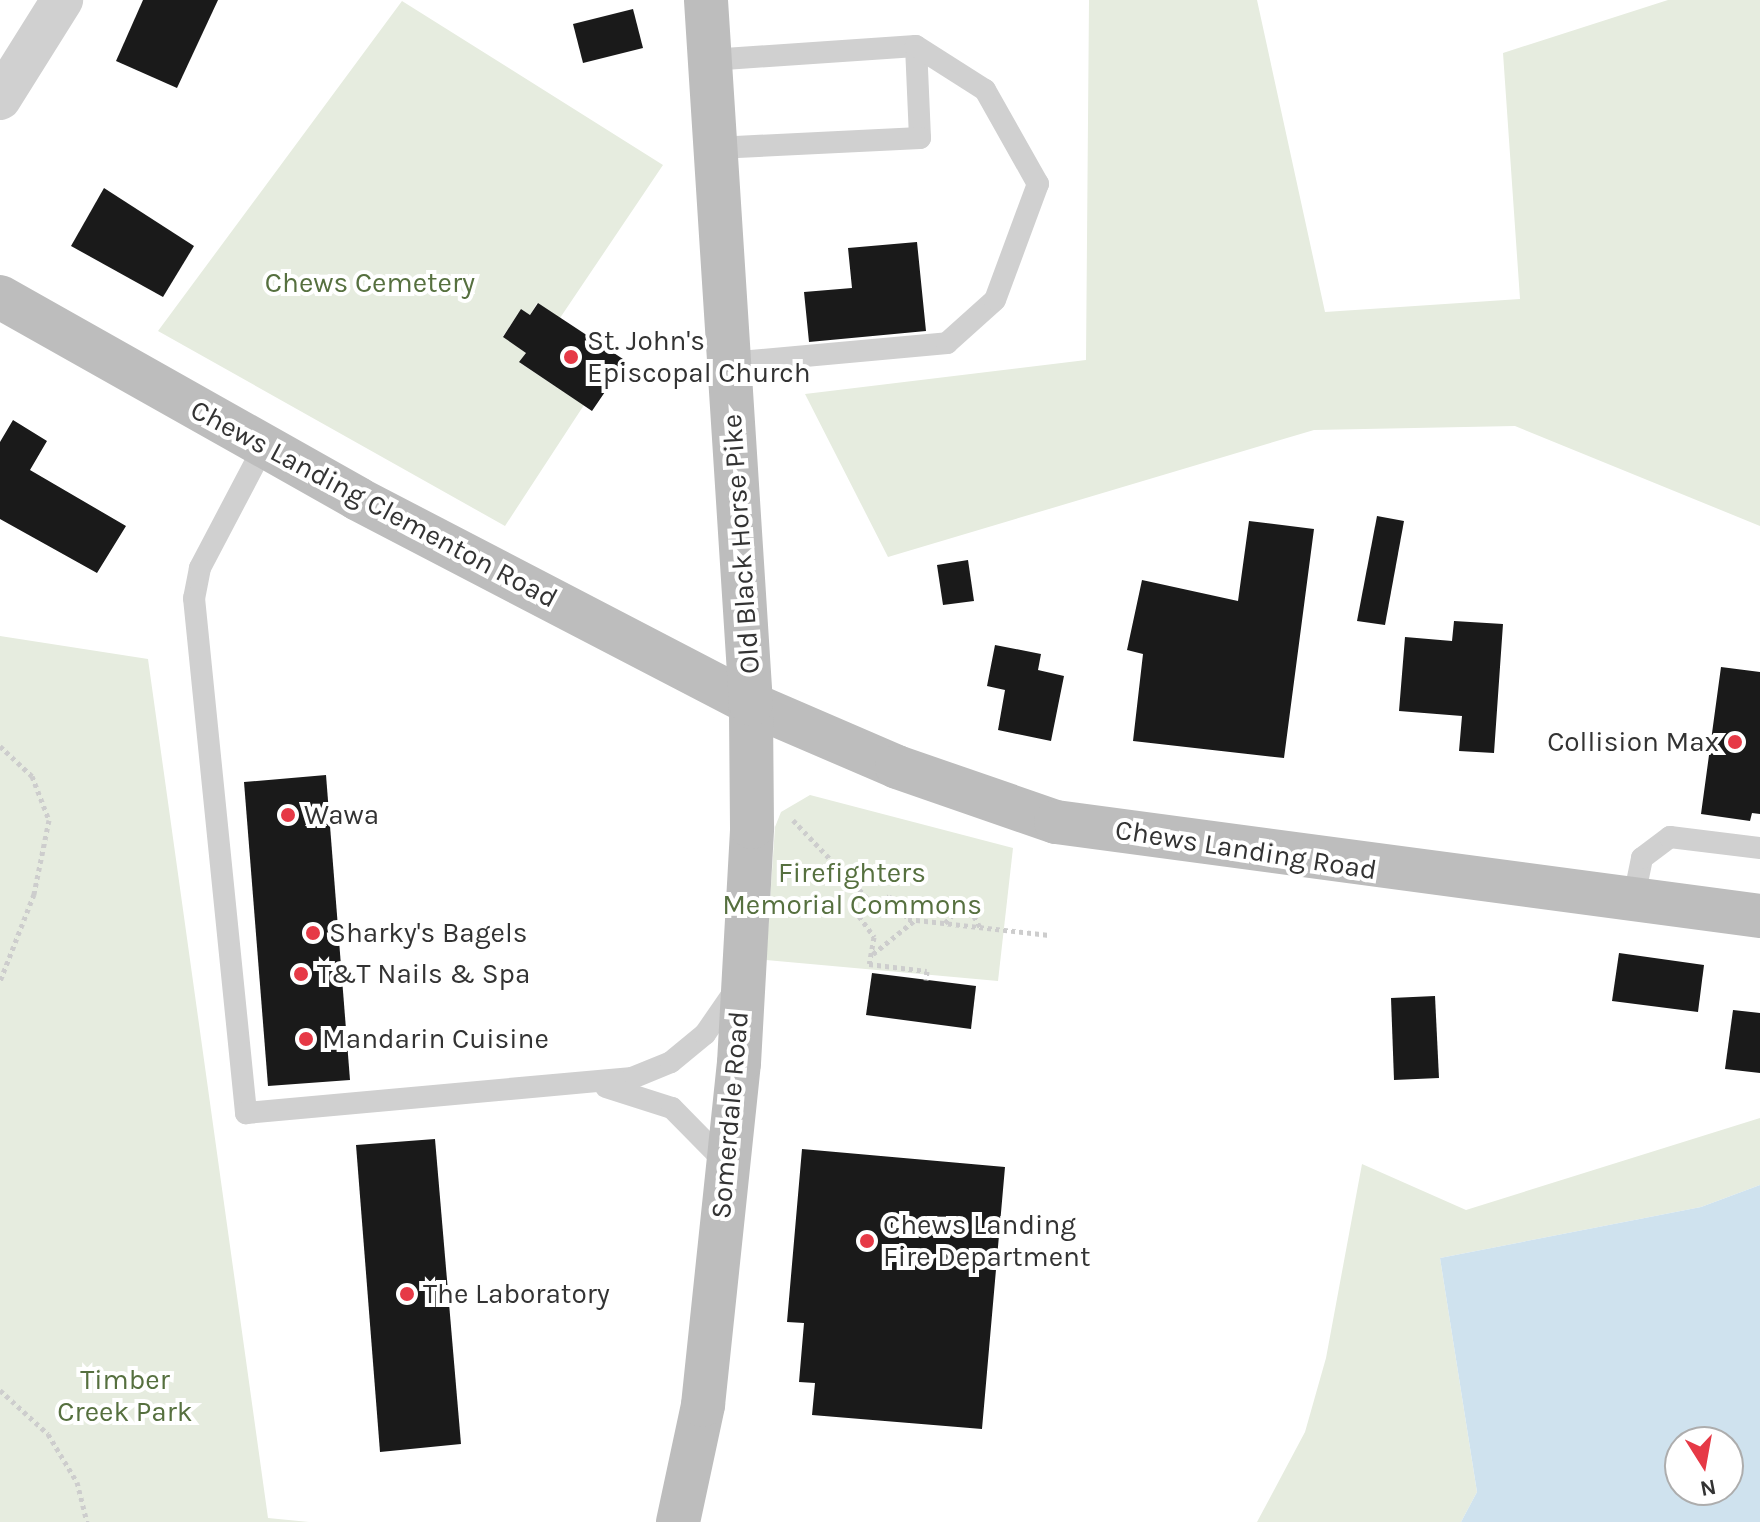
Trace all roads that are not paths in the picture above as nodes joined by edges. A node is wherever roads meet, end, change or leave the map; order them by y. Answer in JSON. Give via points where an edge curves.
{"nodes":[{"id":1,"x":62,"y":0,"type":"edge"},
{"id":2,"x":706,"y":0,"type":"edge"},
{"id":3,"x":916,"y":46,"type":"junction"},
{"id":4,"x":710,"y":60,"type":"junction"},
{"id":5,"x":0,"y":99,"type":"edge"},
{"id":6,"x":716,"y":148,"type":"junction"},
{"id":7,"x":0,"y":297,"type":"edge"},
{"id":8,"x":729,"y":363,"type":"junction"},
{"id":9,"x":264,"y":446,"type":"junction"},
{"id":10,"x":751,"y":704,"type":"junction"},
{"id":11,"x":1760,"y":848,"type":"edge"},
{"id":12,"x":1633,"y":902,"type":"junction"},
{"id":13,"x":1760,"y":916,"type":"edge"},
{"id":14,"x":741,"y":982,"type":"junction"},
{"id":15,"x":593,"y":1085,"type":"junction"},
{"id":16,"x":727,"y":1164,"type":"junction"},
{"id":17,"x":678,"y":1522,"type":"edge"}],
"edges":[{"from":1,"to":5,"type":"street"},
{"from":2,"to":4,"type":"main road","name":"Old Black Horse Pike"},
{"from":3,"to":4,"type":"lane"},
{"from":3,"to":6,"type":"lane","via":[[920,138]]},
{"from":3,"to":8,"type":"lane","via":[[985,90],[1038,184],[995,300],[947,343]]},
{"from":4,"to":6,"type":"main road","name":"Old Black Horse Pike"},
{"from":6,"to":8,"type":"main road","name":"Old Black Horse Pike"},
{"from":7,"to":9,"type":"main road","name":"Chews Landing Clementon Road"},
{"from":8,"to":10,"type":"main road","name":"Old Black Horse Pike"},
{"from":9,"to":10,"type":"main road","name":"Chews Landing Clementon Road"},
{"from":9,"to":15,"type":"lane","via":[[200,568],[194,598],[246,1113]]},
{"from":10,"to":12,"type":"main road","name":"Chews Landing Road","via":[[897,767],[1056,822]]},
{"from":10,"to":14,"type":"main road","name":"Somerdale Road"},
{"from":11,"to":12,"type":"lane","via":[[1670,837],[1642,858]]},
{"from":12,"to":13,"type":"main road","name":"Chews Landing Road"},
{"from":14,"to":15,"type":"lane","via":[[705,1034],[671,1062]]},
{"from":14,"to":16,"type":"main road","name":"Somerdale Road"},
{"from":15,"to":16,"type":"lane","via":[[672,1108]]},
{"from":16,"to":17,"type":"main road","name":"Somerdale Road","via":[[703,1405]]}]}
